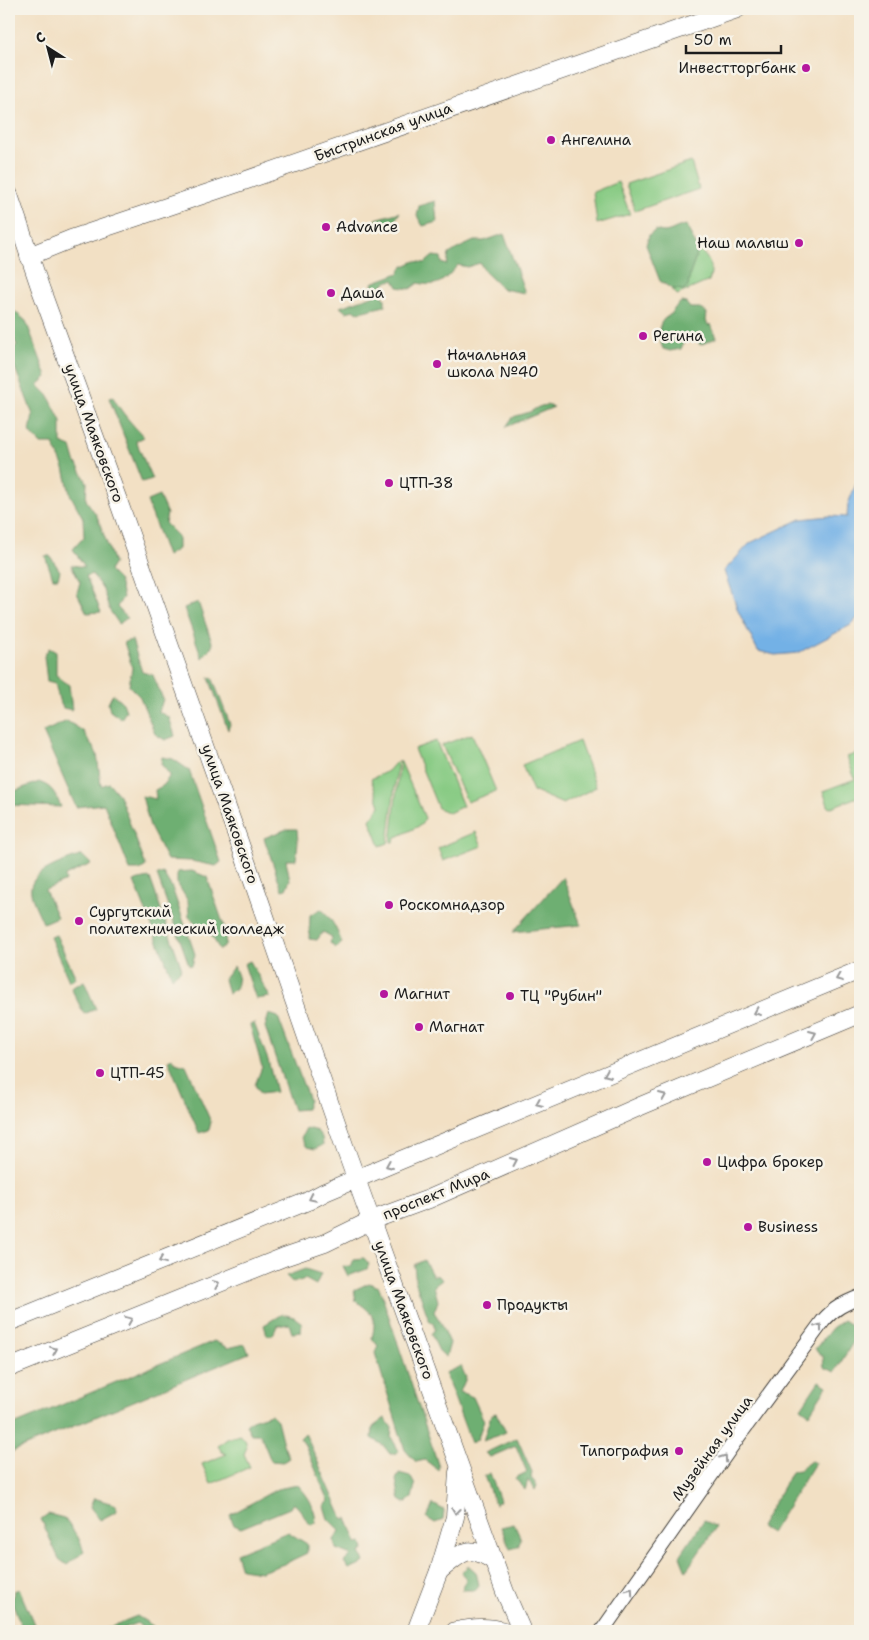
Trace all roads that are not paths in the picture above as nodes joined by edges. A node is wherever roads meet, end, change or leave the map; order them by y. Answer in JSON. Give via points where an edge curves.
{"nodes":[{"id":1,"x":737,"y":9,"type":"edge"},
{"id":2,"x":9,"y":195,"type":"edge"},
{"id":3,"x":29,"y":256,"type":"junction"},
{"id":4,"x":860,"y":970,"type":"edge"},
{"id":5,"x":860,"y":1014,"type":"edge"},
{"id":6,"x":357,"y":1179,"type":"junction"},
{"id":7,"x":372,"y":1220,"type":"junction"},
{"id":8,"x":860,"y":1297,"type":"edge"},
{"id":9,"x":9,"y":1322,"type":"edge"},
{"id":10,"x":9,"y":1368,"type":"edge"},
{"id":11,"x":459,"y":1462,"type":"junction"},
{"id":12,"x":494,"y":1561,"type":"junction"},
{"id":13,"x":439,"y":1571,"type":"junction"},
{"id":14,"x":416,"y":1631,"type":"edge"},
{"id":15,"x":455,"y":1631,"type":"edge"},
{"id":16,"x":504,"y":1631,"type":"edge"},
{"id":17,"x":522,"y":1631,"type":"edge"},
{"id":18,"x":602,"y":1631,"type":"edge"}],
"edges":[{"from":1,"to":3,"type":"main road","name":"Быстринская улица"},
{"from":2,"to":3,"type":"main road","name":"улица Маяковского"},
{"from":3,"to":6,"type":"main road","name":"улица Маяковского","via":[[120,503]]},
{"from":4,"to":6,"type":"main road","one_way":true},
{"from":7,"to":5,"type":"main road","name":"проспект Мира","one_way":true,"via":[[429,1199]]},
{"from":6,"to":7,"type":"main road","name":"улица Маяковского"},
{"from":6,"to":9,"type":"main road","one_way":true},
{"from":10,"to":7,"type":"main road","name":"проспект Мира","one_way":true,"via":[[325,1242]]},
{"from":7,"to":11,"type":"main road","name":"улица Маяковского"},
{"from":18,"to":8,"type":"street","name":"Музейная улица","one_way":true,"via":[[823,1321],[831,1311]]},
{"from":11,"to":12,"type":"main road","name":"улица Маяковского"},
{"from":11,"to":13,"type":"main road","one_way":true,"via":[[455,1517]]},
{"from":12,"to":13,"type":"main road","via":[[471,1550],[460,1553]]},
{"from":12,"to":17,"type":"main road","name":"улица Маяковского"},
{"from":13,"to":14,"type":"main road"},
{"from":15,"to":16,"type":"main road","via":[[474,1627]]}]}
